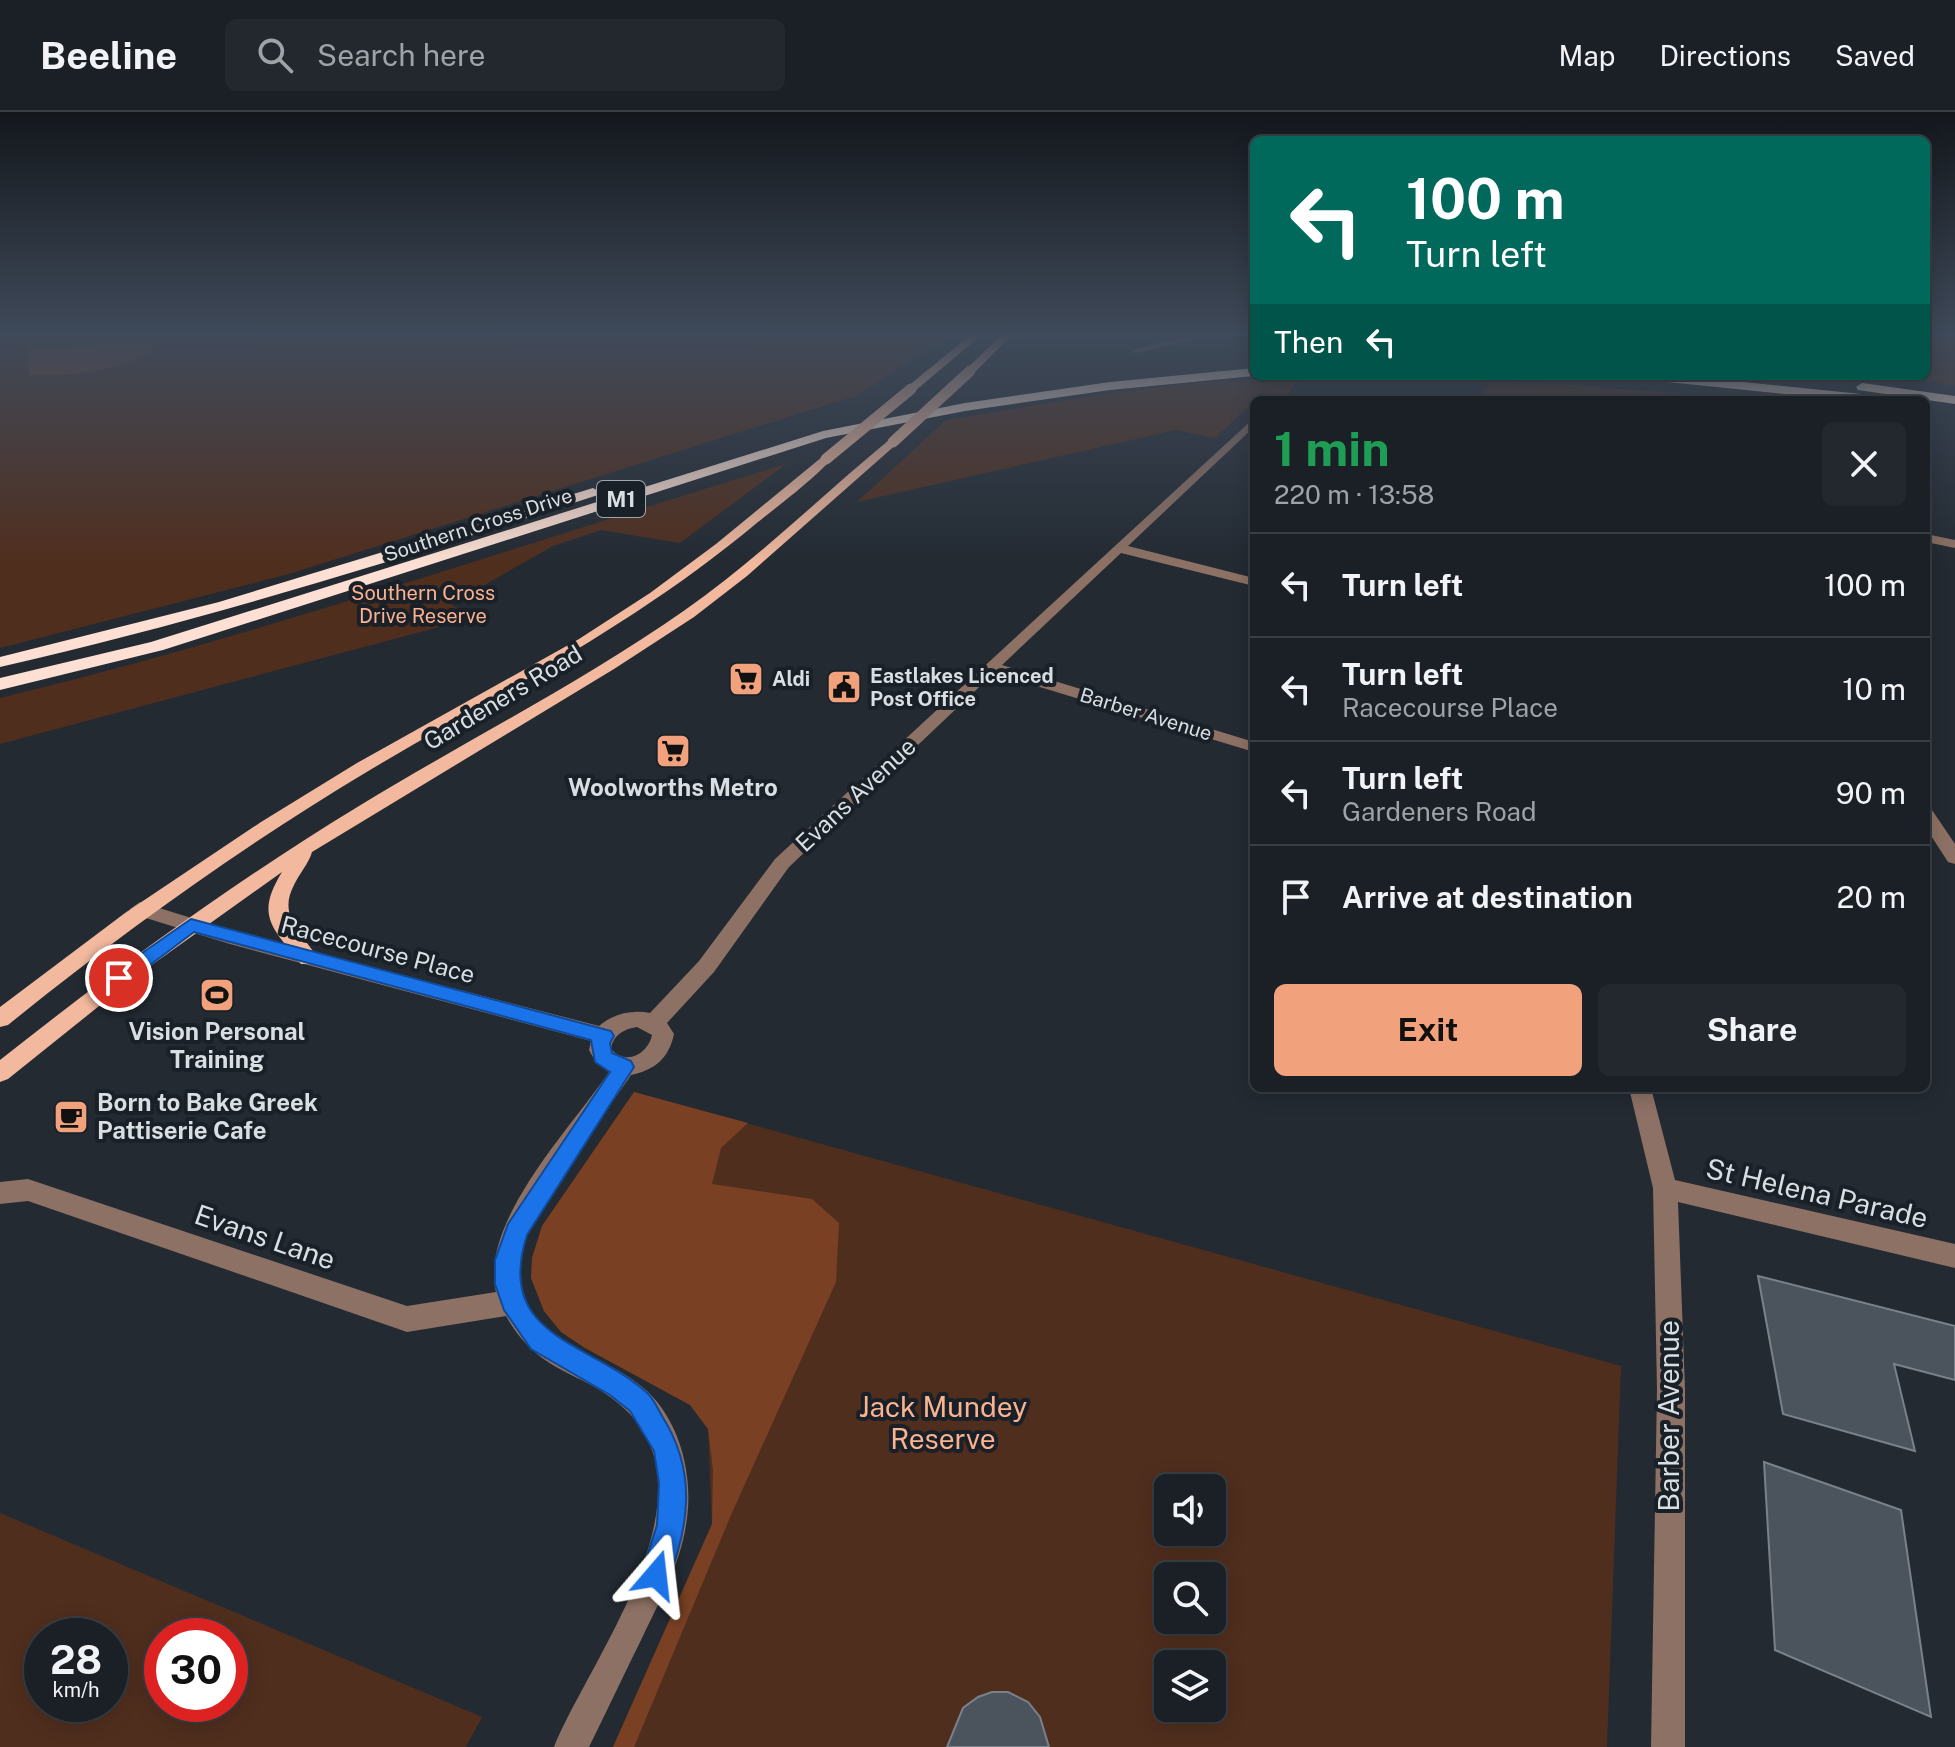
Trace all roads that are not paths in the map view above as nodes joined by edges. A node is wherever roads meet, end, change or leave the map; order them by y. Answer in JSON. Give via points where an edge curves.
{"nodes":[{"id":1,"x":862,"y":412,"type":"edge"},
{"id":2,"x":883,"y":412,"type":"edge"},
{"id":3,"x":925,"y":412,"type":"edge"},
{"id":4,"x":938,"y":412,"type":"edge"},
{"id":5,"x":1250,"y":425,"type":"edge"},
{"id":6,"x":1930,"y":539,"type":"edge"},
{"id":7,"x":1955,"y":544,"type":"edge"},
{"id":8,"x":1119,"y":548,"type":"junction"},
{"id":9,"x":1250,"y":581,"type":"edge"},
{"id":10,"x":0,"y":662,"type":"edge"},
{"id":11,"x":992,"y":667,"type":"junction"},
{"id":12,"x":0,"y":684,"type":"edge"},
{"id":13,"x":1250,"y":746,"type":"edge"},
{"id":14,"x":1930,"y":820,"type":"edge"},
{"id":15,"x":309,"y":846,"type":"junction"},
{"id":16,"x":1955,"y":858,"type":"edge"},
{"id":17,"x":140,"y":909,"type":"junction"},
{"id":18,"x":191,"y":925,"type":"junction"},
{"id":19,"x":308,"y":959,"type":"junction"},
{"id":20,"x":0,"y":1019,"type":"edge"},
{"id":21,"x":654,"y":1023,"type":"junction"},
{"id":22,"x":604,"y":1036,"type":"junction"},
{"id":23,"x":624,"y":1067,"type":"junction"},
{"id":24,"x":0,"y":1073,"type":"edge"},
{"id":25,"x":1641,"y":1092,"type":"edge"},
{"id":26,"x":1665,"y":1188,"type":"junction"},
{"id":27,"x":0,"y":1193,"type":"edge"},
{"id":28,"x":1955,"y":1256,"type":"edge"},
{"id":29,"x":513,"y":1302,"type":"junction"},
{"id":30,"x":571,"y":1747,"type":"edge"},
{"id":31,"x":1668,"y":1747,"type":"edge"}],
"edges":[{"from":1,"to":10,"type":"highway","name":"Southern Cross Drive","number":"M1","via":[[705,456],[339,572]]},
{"from":2,"to":17,"type":"main road","name":"Gardeners Road","bridge":true,"via":[[654,597],[261,829]]},
{"from":3,"to":15,"type":"main road","name":"Gardeners Road","bridge":true,"via":[[762,559],[692,612]]},
{"from":4,"to":12,"type":"highway","name":"Southern Cross Drive","number":"M1","via":[[823,435],[157,646]]},
{"from":5,"to":8,"type":"street","name":"Evans Avenue"},
{"from":6,"to":7,"type":"street"},
{"from":8,"to":9,"type":"street"},
{"from":8,"to":11,"type":"street","name":"Evans Avenue"},
{"from":11,"to":13,"type":"street","name":"Barber Avenue"},
{"from":11,"to":21,"type":"street","name":"Evans Avenue","via":[[782,863],[694,985]]},
{"from":14,"to":16,"type":"street"},
{"from":15,"to":18,"type":"main road","name":"Gardeners Road"},
{"from":15,"to":19,"type":"main road","via":[[275,907],[279,923]]},
{"from":17,"to":18,"type":"street","name":"Racecourse Place"},
{"from":17,"to":20,"type":"main road","name":"Gardeners Road"},
{"from":18,"to":19,"type":"street","name":"Racecourse Place"},
{"from":18,"to":24,"type":"main road","name":"Gardeners Road"},
{"from":19,"to":22,"type":"street","name":"Racecourse Place"},
{"from":21,"to":22,"type":"street","via":[[627,1020]]},
{"from":21,"to":23,"type":"street","via":[[663,1034],[660,1049],[644,1062]]},
{"from":22,"to":23,"type":"street","via":[[602,1057]]},
{"from":23,"to":29,"type":"street","via":[[516,1231],[507,1260]]},
{"from":25,"to":26,"type":"street","name":"Barber Avenue"},
{"from":26,"to":28,"type":"street","name":"St Helena Parade"},
{"from":26,"to":31,"type":"street","name":"Barber Avenue","via":[[1671,1389]]},
{"from":27,"to":29,"type":"street","name":"Evans Lane","via":[[28,1190],[407,1319]]},
{"from":29,"to":30,"type":"street","via":[[540,1341],[639,1402],[667,1447],[673,1483],[671,1525],[656,1575]]}]}
